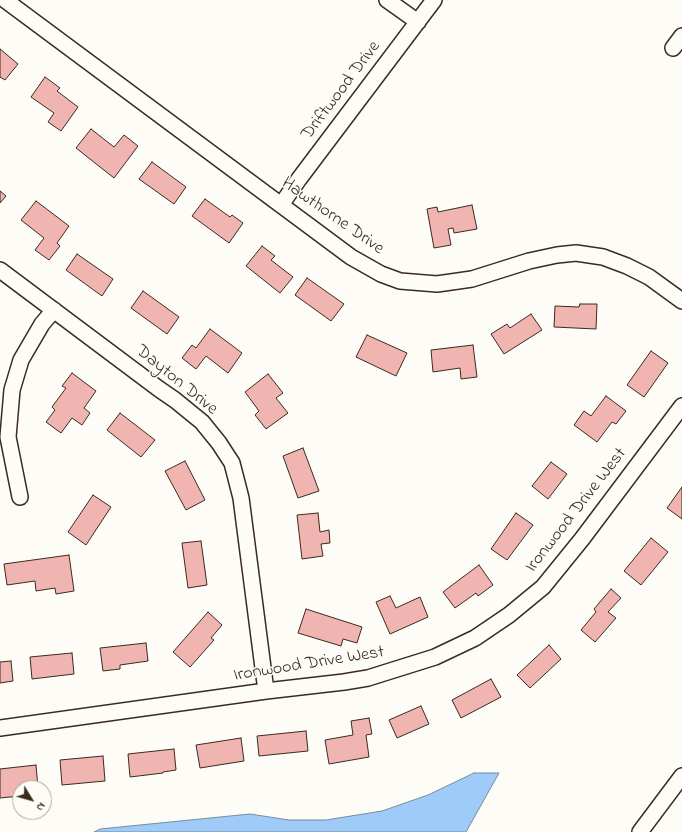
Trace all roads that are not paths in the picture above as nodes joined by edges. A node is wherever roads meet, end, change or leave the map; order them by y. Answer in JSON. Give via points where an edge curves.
{"nodes":[{"id":1,"x":5,"y":0,"type":"edge"},
{"id":2,"x":387,"y":0,"type":"edge"},
{"id":3,"x":434,"y":0,"type":"edge"},
{"id":4,"x":418,"y":22,"type":"junction"},
{"id":5,"x":682,"y":36,"type":"edge"},
{"id":6,"x":673,"y":48,"type":"dead end"},
{"id":7,"x":281,"y":205,"type":"junction"},
{"id":8,"x":0,"y":270,"type":"edge"},
{"id":9,"x":682,"y":301,"type":"edge"},
{"id":10,"x":54,"y":310,"type":"junction"},
{"id":11,"x":682,"y":406,"type":"edge"},
{"id":12,"x":20,"y":497,"type":"dead end"},
{"id":13,"x":266,"y":691,"type":"junction"},
{"id":14,"x":0,"y":728,"type":"edge"},
{"id":15,"x":682,"y":776,"type":"edge"},
{"id":16,"x":640,"y":832,"type":"edge"}],
"edges":[{"from":1,"to":7,"type":"street","name":"Hawthorne Drive"},
{"from":2,"to":4,"type":"street"},
{"from":3,"to":4,"type":"street","name":"Driftwood Drive"},
{"from":4,"to":7,"type":"street","name":"Driftwood Drive"},
{"from":5,"to":6,"type":"street"},
{"from":7,"to":9,"type":"street","name":"Hawthorne Drive","via":[[351,257],[381,274],[400,281],[429,284],[454,282],[557,254],[576,253],[603,257],[627,266],[649,277]]},
{"from":8,"to":10,"type":"street","name":"Dayton Drive"},
{"from":10,"to":12,"type":"street","via":[[42,324],[21,360],[12,390],[8,437]]},
{"from":10,"to":13,"type":"street","name":"Dayton Drive","via":[[202,422],[232,463],[241,498]]},
{"from":11,"to":13,"type":"street","name":"Ironwood Drive West","via":[[543,587],[509,615],[480,634],[435,657],[368,678]]},
{"from":13,"to":14,"type":"street","name":"Ironwood Drive West"},
{"from":15,"to":16,"type":"street"}]}
